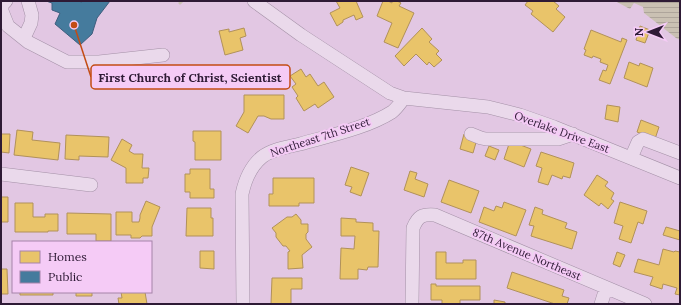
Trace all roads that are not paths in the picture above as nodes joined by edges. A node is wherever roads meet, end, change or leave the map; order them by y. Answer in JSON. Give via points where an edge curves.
{"nodes":[{"id":1,"x":6,"y":1,"type":"edge"},
{"id":2,"x":28,"y":1,"type":"edge"},
{"id":3,"x":254,"y":1,"type":"edge"},
{"id":4,"x":24,"y":38,"type":"junction"},
{"id":5,"x":163,"y":55,"type":"dead end"},
{"id":6,"x":404,"y":98,"type":"junction"},
{"id":7,"x":471,"y":134,"type":"dead end"},
{"id":8,"x":573,"y":134,"type":"junction"},
{"id":9,"x":680,"y":153,"type":"edge"},
{"id":10,"x":632,"y":158,"type":"junction"},
{"id":11,"x":1,"y":174,"type":"edge"},
{"id":12,"x":680,"y":178,"type":"edge"},
{"id":13,"x":91,"y":185,"type":"dead end"},
{"id":14,"x":606,"y":288,"type":"junction"},
{"id":15,"x":243,"y":304,"type":"edge"},
{"id":16,"x":412,"y":304,"type":"edge"},
{"id":17,"x":601,"y":304,"type":"edge"},
{"id":18,"x":645,"y":304,"type":"edge"}],
"edges":[{"from":1,"to":4,"type":"street","via":[[2,5],[2,11],[8,26]]},
{"from":2,"to":4,"type":"street","via":[[32,16]]},
{"from":3,"to":6,"type":"street","name":"Overlake Drive East","via":[[390,93]]},
{"from":4,"to":5,"type":"street","via":[[68,62],[99,62]]},
{"from":6,"to":8,"type":"street","name":"Overlake Drive East","via":[[488,107],[520,115]]},
{"from":6,"to":15,"type":"street","name":"Northeast 7th Street","via":[[393,111],[368,123],[272,152],[256,163],[244,184],[242,194]]},
{"from":7,"to":8,"type":"street","via":[[481,138],[532,140],[558,139]]},
{"from":8,"to":10,"type":"street","name":"Overlake Drive East"},
{"from":9,"to":10,"type":"street","via":[[643,140],[638,142]]},
{"from":10,"to":12,"type":"street","name":"Overlake Drive East"},
{"from":11,"to":13,"type":"street"},
{"from":14,"to":16,"type":"street","name":"87th Avenue Northeast","via":[[436,215],[427,214],[420,217],[413,228]]},
{"from":14,"to":17,"type":"street"},
{"from":14,"to":18,"type":"street","name":"87th Avenue Northeast"}]}
